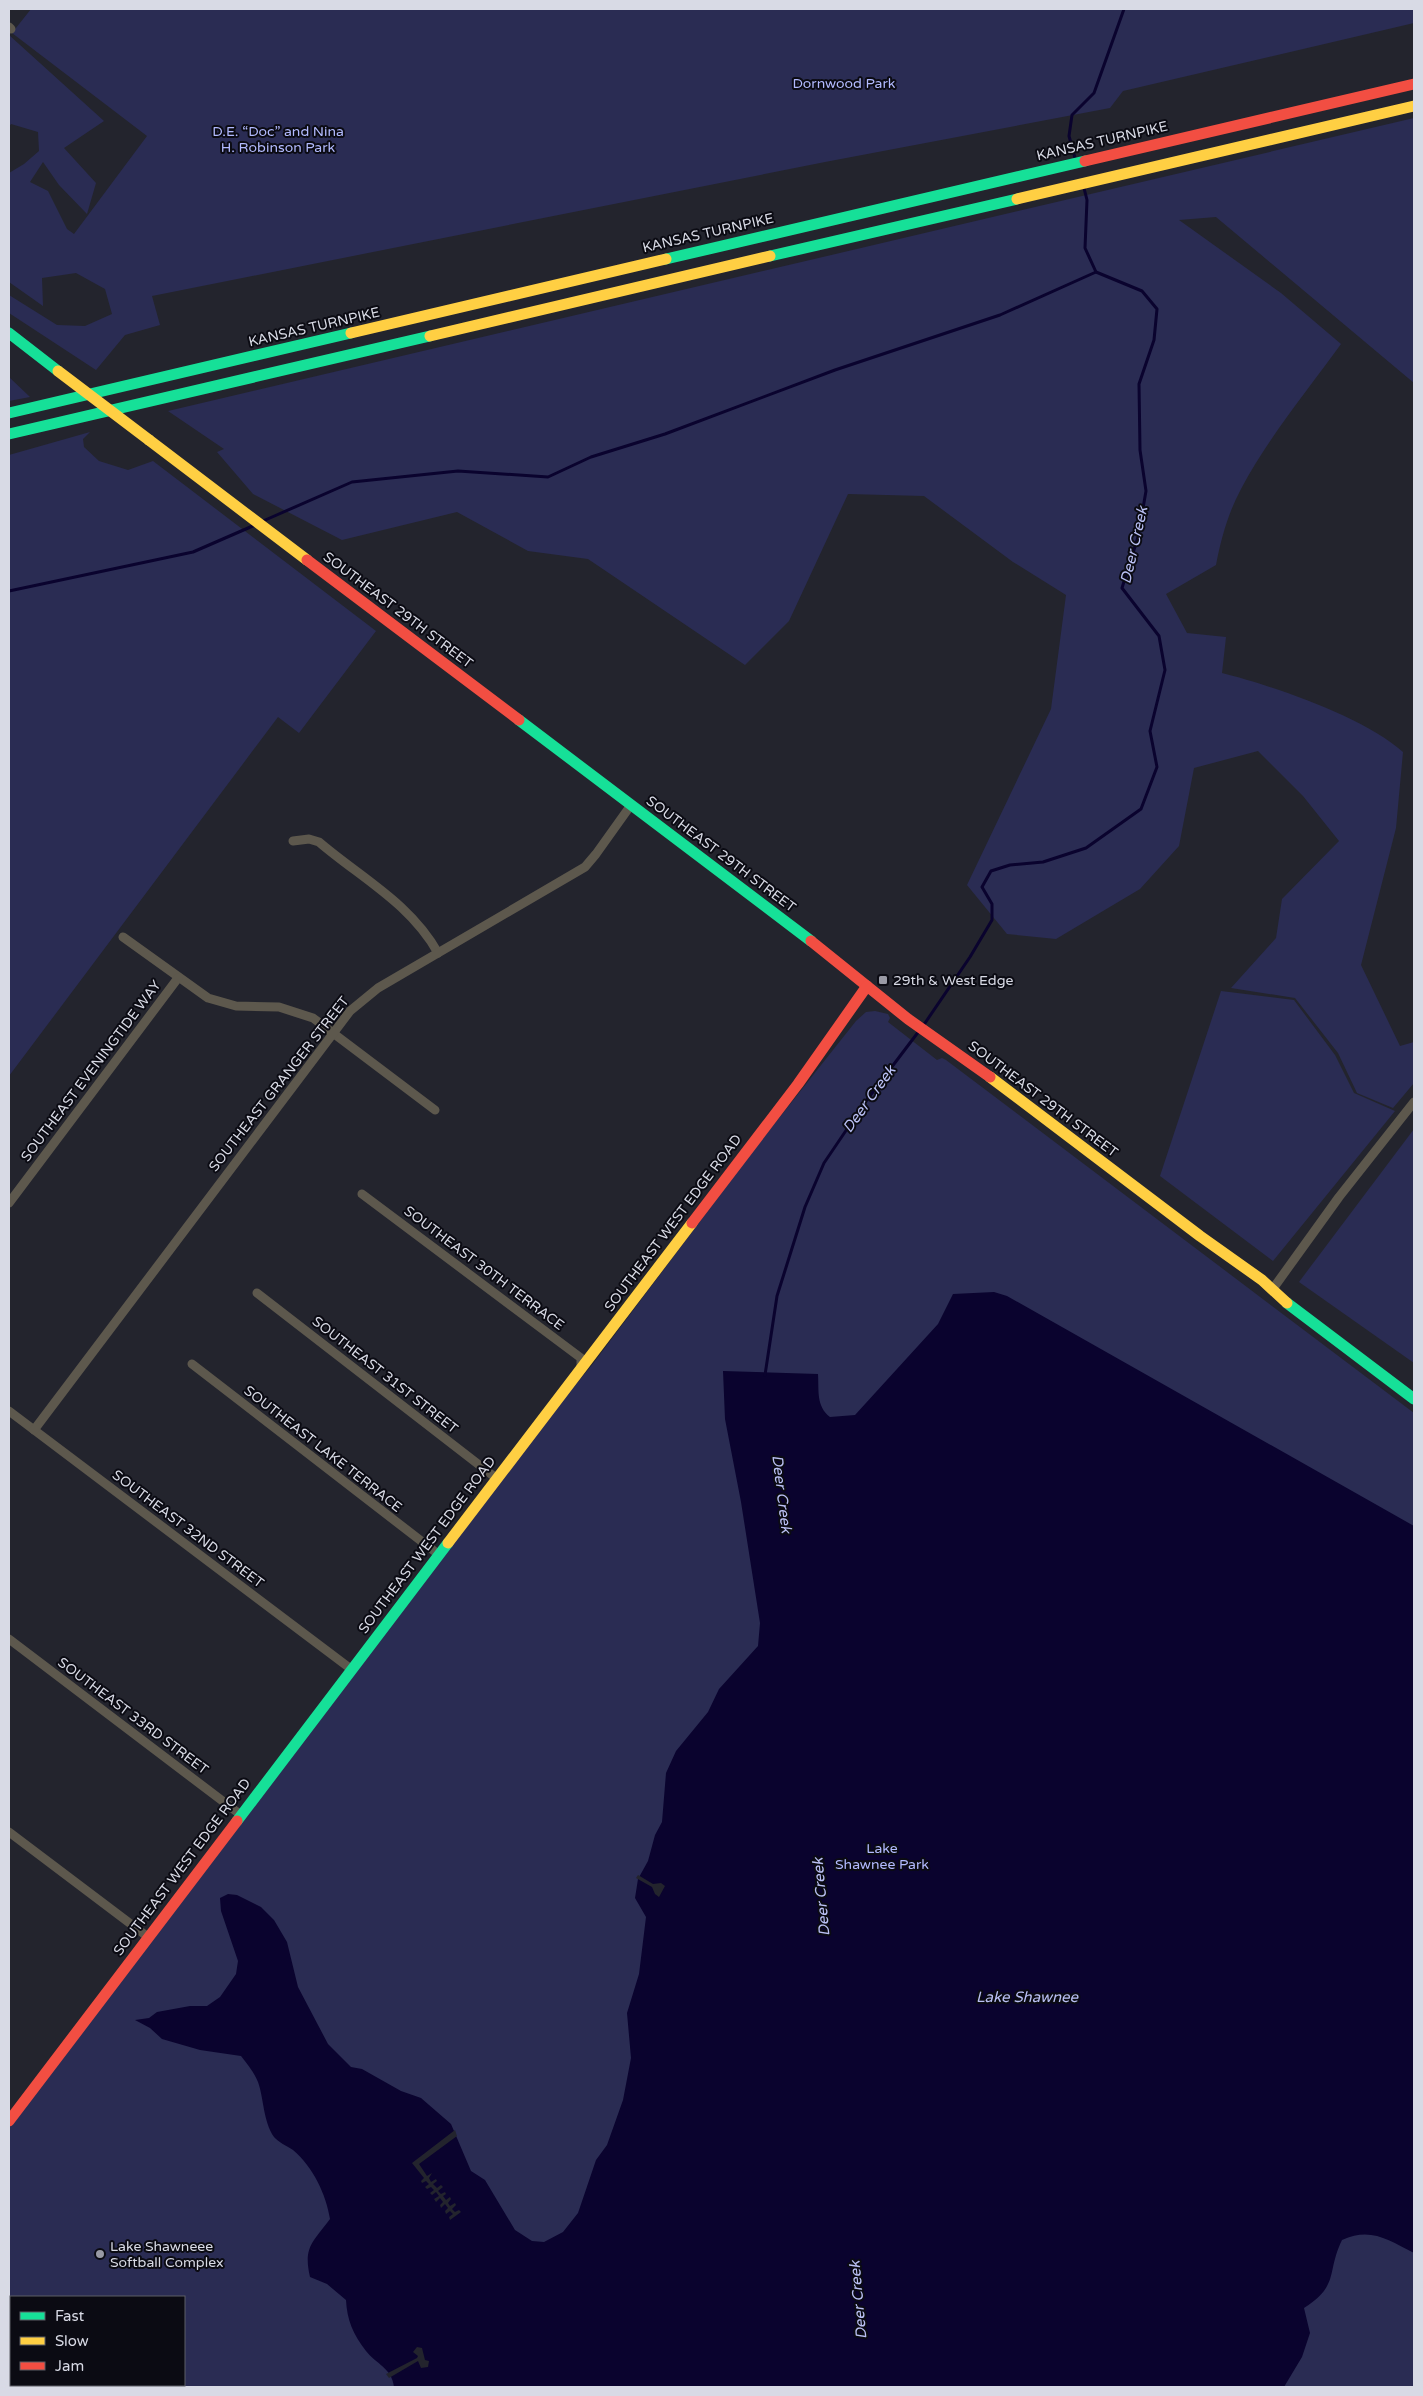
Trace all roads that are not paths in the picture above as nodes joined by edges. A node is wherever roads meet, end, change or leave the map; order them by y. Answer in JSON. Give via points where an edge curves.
{"nodes":[{"id":1,"x":1414,"y":84,"type":"edge"},
{"id":2,"x":1414,"y":106,"type":"edge"},
{"id":3,"x":9,"y":333,"type":"edge"},
{"id":4,"x":9,"y":413,"type":"edge"},
{"id":5,"x":9,"y":434,"type":"edge"},
{"id":6,"x":631,"y":805,"type":"junction"},
{"id":7,"x":293,"y":841,"type":"dead end"},
{"id":8,"x":123,"y":937,"type":"dead end"},
{"id":9,"x":438,"y":953,"type":"junction"},
{"id":10,"x":178,"y":978,"type":"junction"},
{"id":11,"x":867,"y":986,"type":"junction"},
{"id":12,"x":333,"y":1032,"type":"junction"},
{"id":13,"x":1414,"y":1102,"type":"edge"},
{"id":14,"x":435,"y":1110,"type":"dead end"},
{"id":15,"x":362,"y":1194,"type":"dead end"},
{"id":16,"x":9,"y":1203,"type":"edge"},
{"id":17,"x":1272,"y":1290,"type":"junction"},
{"id":18,"x":258,"y":1294,"type":"dead end"},
{"id":19,"x":192,"y":1364,"type":"dead end"},
{"id":20,"x":581,"y":1369,"type":"junction"},
{"id":21,"x":1414,"y":1399,"type":"edge"},
{"id":22,"x":9,"y":1411,"type":"edge"},
{"id":23,"x":34,"y":1430,"type":"junction"},
{"id":24,"x":496,"y":1478,"type":"junction"},
{"id":25,"x":438,"y":1554,"type":"junction"},
{"id":26,"x":9,"y":1639,"type":"edge"},
{"id":27,"x":351,"y":1669,"type":"junction"},
{"id":28,"x":241,"y":1815,"type":"junction"},
{"id":29,"x":9,"y":1832,"type":"edge"},
{"id":30,"x":148,"y":1937,"type":"junction"},
{"id":31,"x":9,"y":2119,"type":"edge"}],
"edges":[{"from":1,"to":4,"type":"main road","name":"KANSAS TURNPIKE"},
{"from":2,"to":5,"type":"main road"},
{"from":3,"to":6,"type":"main road","name":"SOUTHEAST 29TH STREET","bridge":true},
{"from":6,"to":9,"type":"street","name":"SOUTHEAST GRANGER STREET","via":[[584,867]]},
{"from":6,"to":11,"type":"main road","name":"SOUTHEAST 29TH STREET"},
{"from":7,"to":9,"type":"street","via":[[309,839],[319,842],[399,904],[423,930]]},
{"from":8,"to":10,"type":"street"},
{"from":9,"to":12,"type":"street","name":"SOUTHEAST GRANGER STREET","via":[[378,988],[350,1011]]},
{"from":10,"to":12,"type":"street","via":[[200,994],[221,1003],[269,1005],[295,1010]]},
{"from":10,"to":16,"type":"street","name":"SOUTHEAST EVENINGTIDE WAY"},
{"from":11,"to":17,"type":"main road","name":"SOUTHEAST 29TH STREET"},
{"from":11,"to":20,"type":"main road","name":"SOUTHEAST WEST EDGE ROAD","via":[[798,1084]]},
{"from":12,"to":14,"type":"street"},
{"from":12,"to":23,"type":"street","name":"SOUTHEAST GRANGER STREET"},
{"from":13,"to":17,"type":"street","via":[[1339,1197]]},
{"from":15,"to":20,"type":"street","name":"SOUTHEAST 30TH TERRACE","via":[[581,1358]]},
{"from":17,"to":21,"type":"main road","name":"SOUTHEAST 29TH STREET"},
{"from":18,"to":24,"type":"street","name":"SOUTHEAST 31ST STREET"},
{"from":19,"to":25,"type":"street","name":"SOUTHEAST LAKE TERRACE"},
{"from":20,"to":24,"type":"main road","name":"SOUTHEAST WEST EDGE ROAD"},
{"from":22,"to":23,"type":"street","name":"SOUTHEAST 32ND STREET"},
{"from":23,"to":27,"type":"street","name":"SOUTHEAST 32ND STREET"},
{"from":24,"to":25,"type":"main road","name":"SOUTHEAST WEST EDGE ROAD"},
{"from":25,"to":27,"type":"main road","name":"SOUTHEAST WEST EDGE ROAD"},
{"from":26,"to":28,"type":"street","name":"SOUTHEAST 33RD STREET"},
{"from":27,"to":28,"type":"main road","name":"SOUTHEAST WEST EDGE ROAD"},
{"from":28,"to":30,"type":"main road","name":"SOUTHEAST WEST EDGE ROAD"},
{"from":29,"to":30,"type":"street"},
{"from":30,"to":31,"type":"main road","name":"SOUTHEAST WEST EDGE ROAD"}]}
